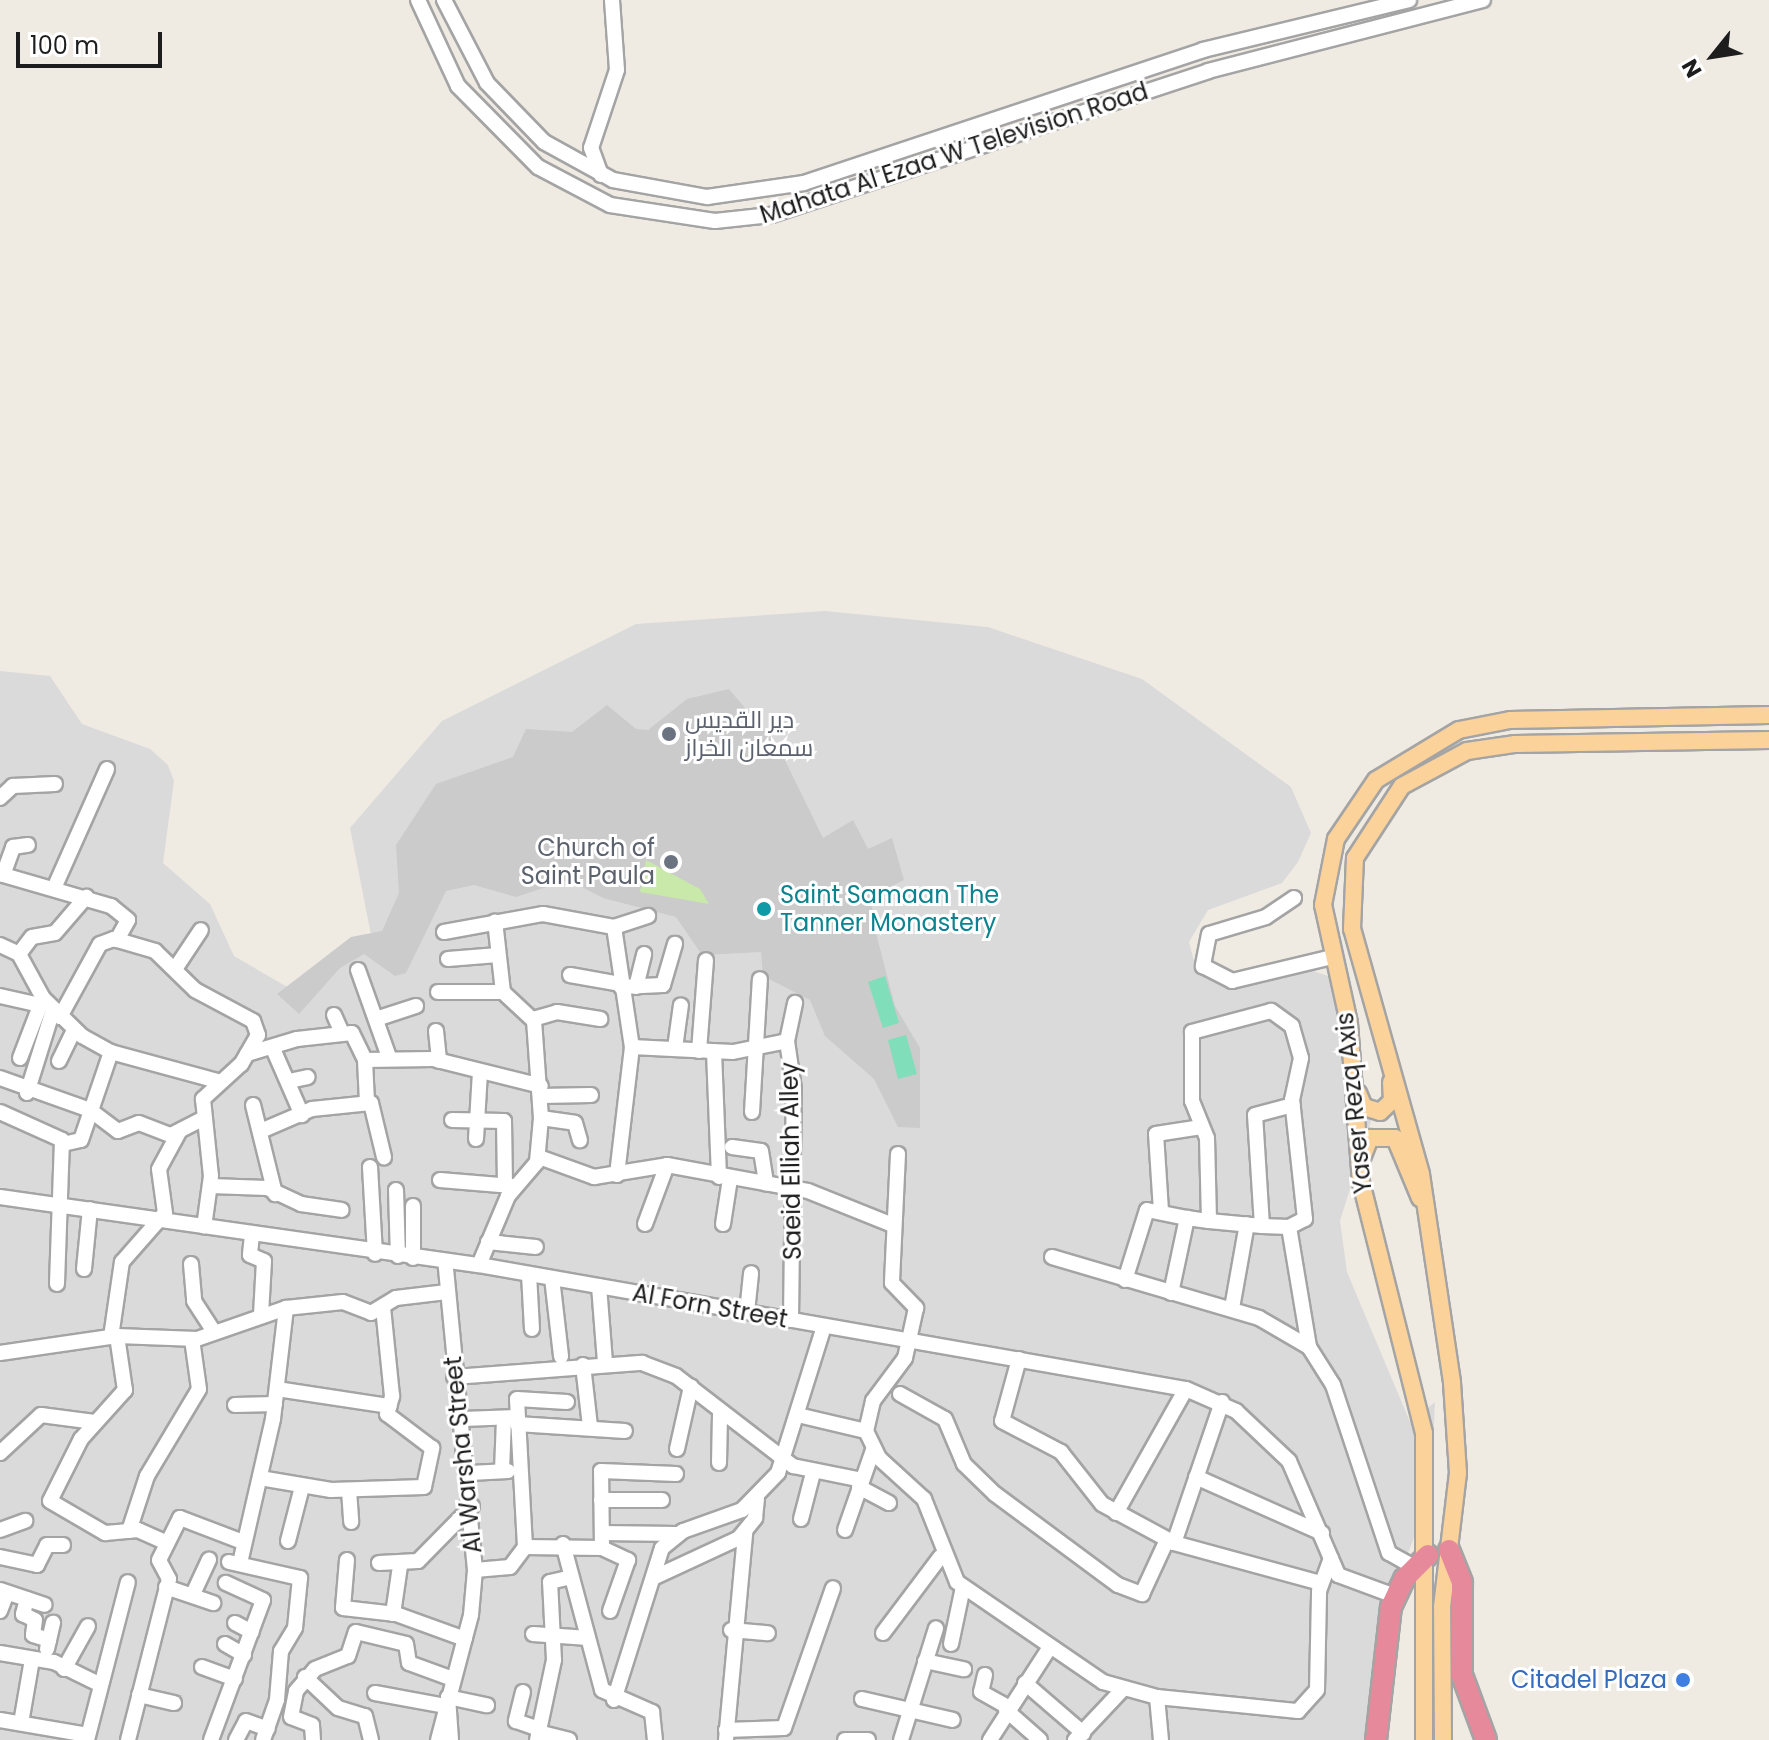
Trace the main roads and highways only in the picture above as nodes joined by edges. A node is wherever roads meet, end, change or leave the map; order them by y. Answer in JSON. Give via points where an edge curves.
{"nodes":[{"id":1,"x":1769,"y":715,"type":"edge"},
{"id":2,"x":1769,"y":740,"type":"edge"},
{"id":3,"x":1386,"y":1053,"type":"junction"},
{"id":4,"x":1354,"y":1076,"type":"junction"},
{"id":5,"x":1359,"y":1170,"type":"junction"},
{"id":6,"x":1430,"y":1217,"type":"junction"},
{"id":7,"x":1449,"y":1550,"type":"junction"},
{"id":8,"x":1421,"y":1561,"type":"junction"},
{"id":9,"x":1467,"y":1695,"type":"junction"},
{"id":10,"x":1376,"y":1740,"type":"edge"},
{"id":11,"x":1424,"y":1740,"type":"edge"},
{"id":12,"x":1443,"y":1740,"type":"edge"},
{"id":13,"x":1473,"y":1740,"type":"edge"},
{"id":14,"x":1486,"y":1740,"type":"edge"}],
"edges":[{"from":1,"to":4,"type":"main road","name":"Yaser Rezq Axis","via":[[1493,722],[1427,744],[1366,790],[1336,839],[1323,905]]},
{"from":2,"to":3,"type":"main road","name":"Yaser Rezq Axis","via":[[1498,744],[1451,756],[1413,777],[1367,832],[1349,886],[1352,929]]},
{"from":3,"to":4,"type":"main road","via":[[1387,1108],[1364,1107]]},
{"from":3,"to":6,"type":"main road","name":"Yaser Rezq Axis"},
{"from":4,"to":5,"type":"main road","name":"Yaser Rezq Axis"},
{"from":5,"to":6,"type":"main road","via":[[1370,1138],[1395,1138]]},
{"from":5,"to":8,"type":"main road","name":"Yaser Rezq Axis","via":[[1424,1433]]},
{"from":6,"to":7,"type":"main road","name":"Yaser Rezq Axis","via":[[1458,1458]]},
{"from":7,"to":9,"type":"highway","via":[[1462,1583],[1460,1660]]},
{"from":7,"to":12,"type":"main road","name":"Yaser Rezq Axis"},
{"from":8,"to":10,"type":"highway","via":[[1397,1591]]},
{"from":8,"to":11,"type":"main road","name":"Yaser Rezq Axis"},
{"from":9,"to":13,"type":"highway"},
{"from":9,"to":14,"type":"highway"}]}
